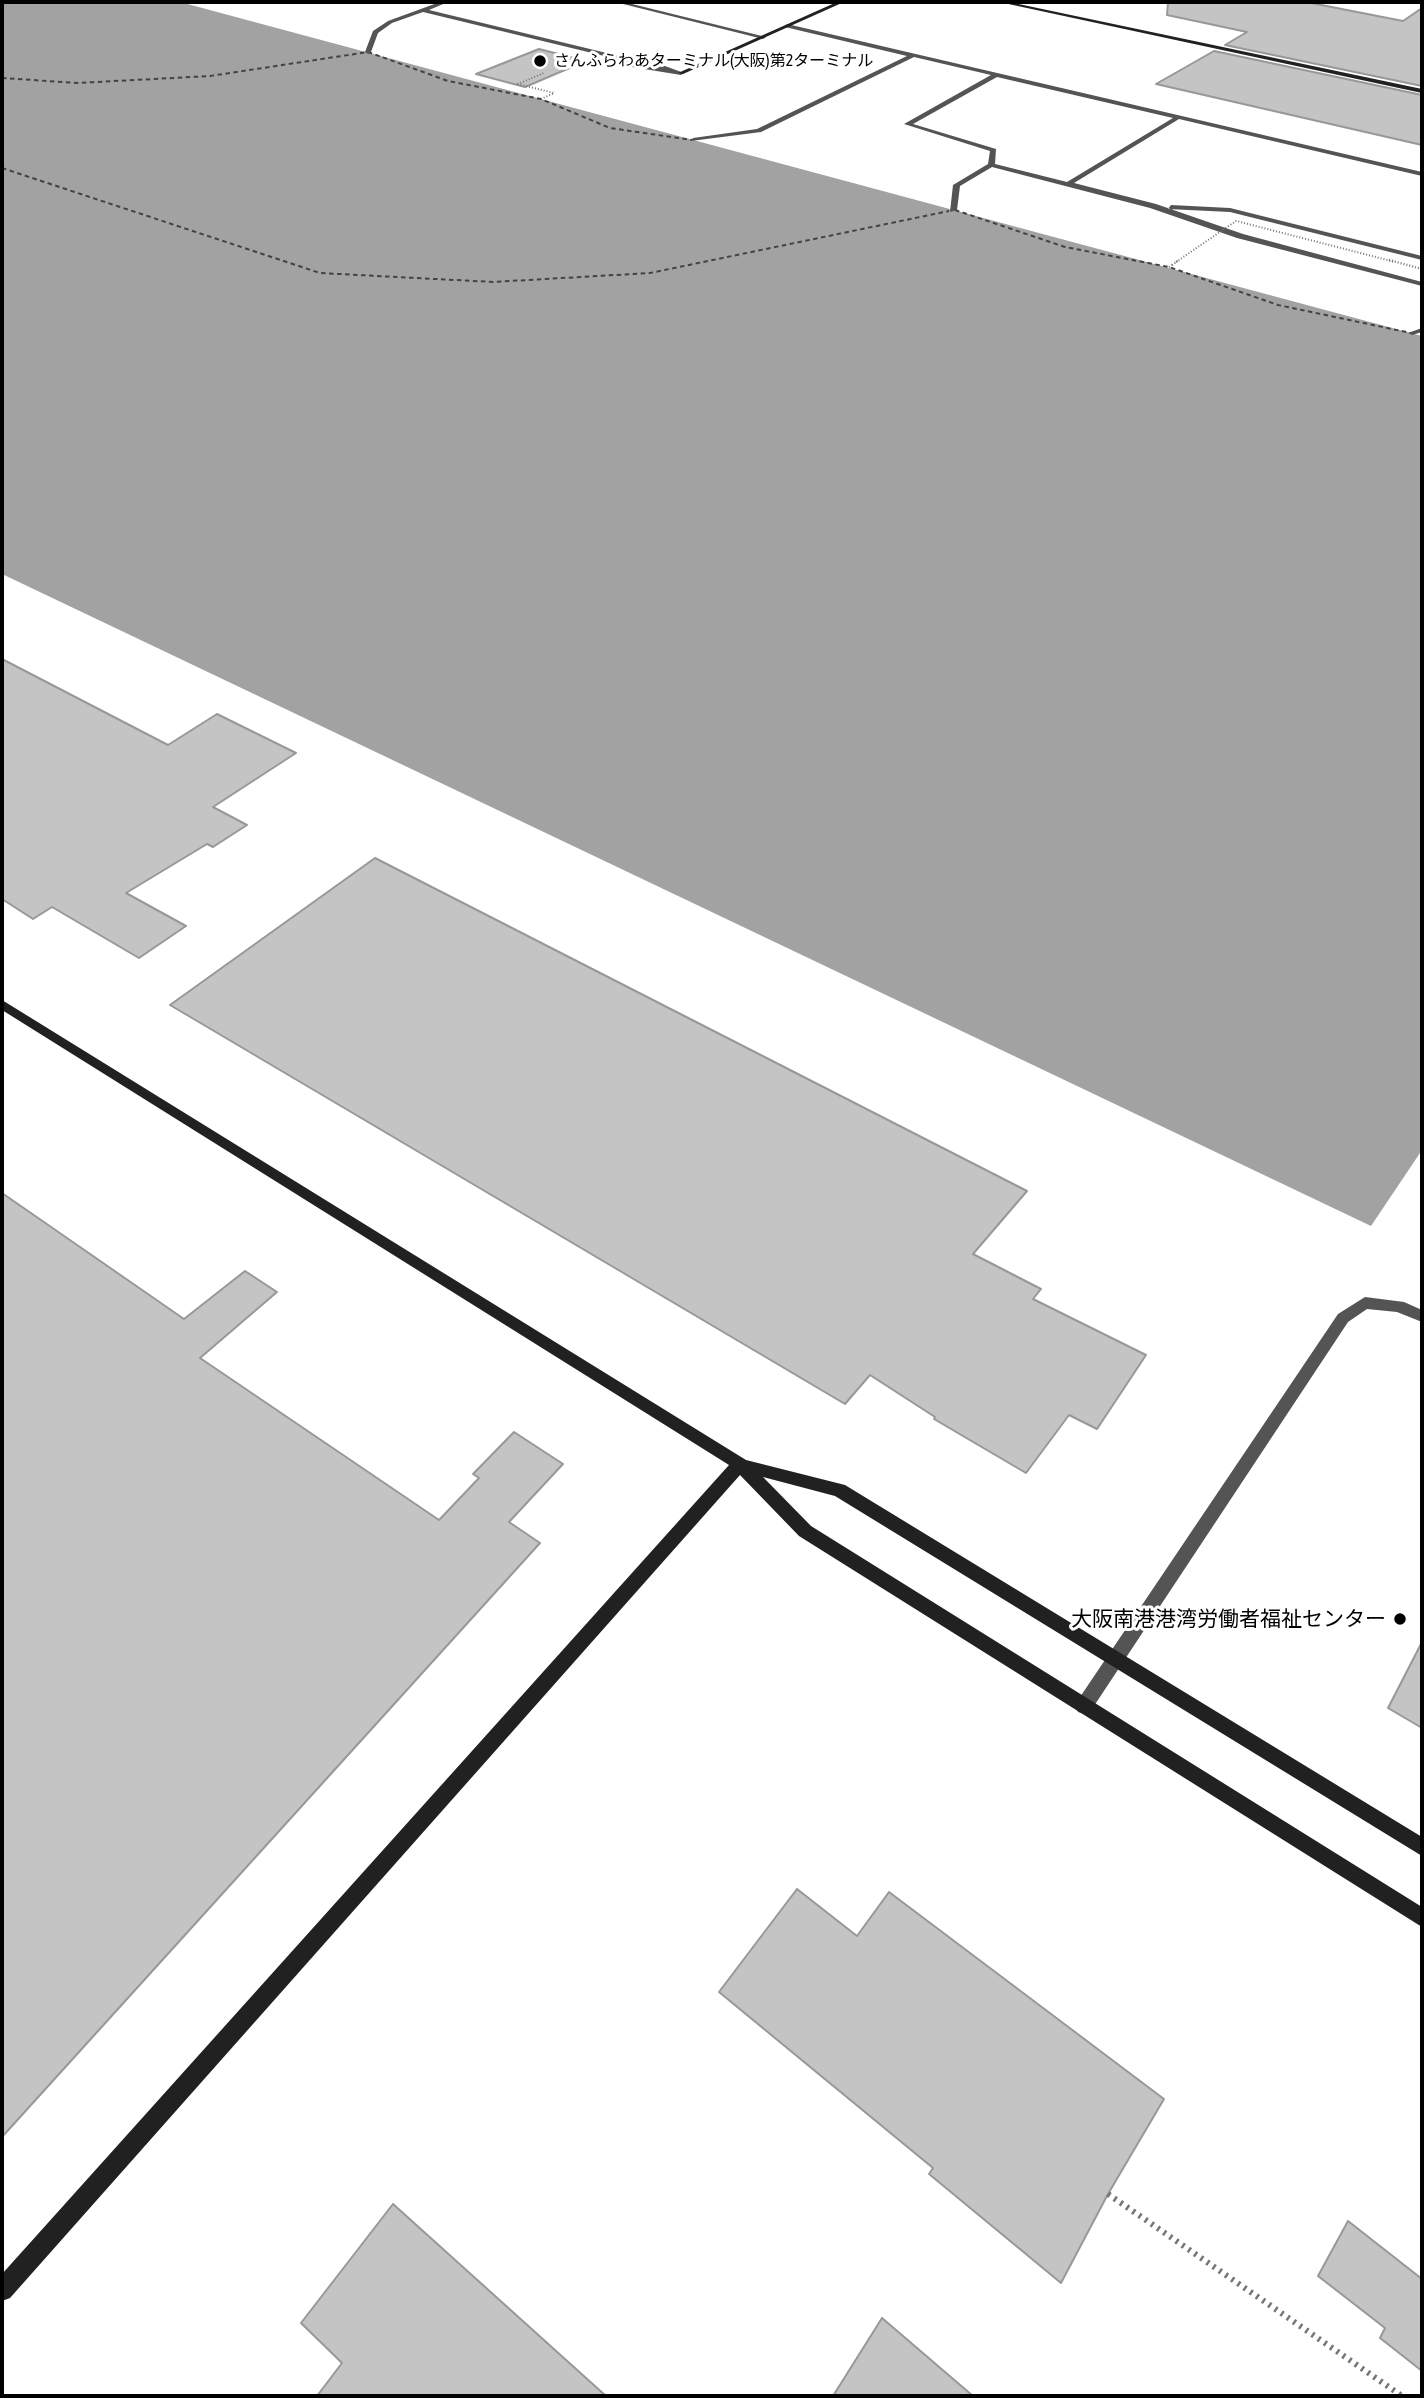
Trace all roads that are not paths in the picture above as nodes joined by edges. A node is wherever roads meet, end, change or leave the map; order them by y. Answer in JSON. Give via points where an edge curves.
{"nodes":[{"id":1,"x":445,"y":2,"type":"edge"},
{"id":2,"x":618,"y":2,"type":"edge"},
{"id":3,"x":841,"y":2,"type":"edge"},
{"id":4,"x":1002,"y":2,"type":"edge"},
{"id":5,"x":423,"y":10,"type":"junction"},
{"id":6,"x":787,"y":26,"type":"junction"},
{"id":7,"x":763,"y":37,"type":"junction"},
{"id":8,"x":368,"y":52,"type":"dead end"},
{"id":9,"x":912,"y":56,"type":"junction"},
{"id":10,"x":681,"y":73,"type":"joint"},
{"id":11,"x":996,"y":75,"type":"junction"},
{"id":12,"x":1422,"y":92,"type":"edge"},
{"id":13,"x":1177,"y":117,"type":"junction"},
{"id":14,"x":693,"y":140,"type":"dead end"},
{"id":15,"x":991,"y":165,"type":"junction"},
{"id":16,"x":1422,"y":174,"type":"edge"},
{"id":17,"x":1068,"y":184,"type":"junction"},
{"id":18,"x":1153,"y":206,"type":"junction"},
{"id":19,"x":953,"y":210,"type":"dead end"},
{"id":20,"x":1422,"y":258,"type":"edge"},
{"id":21,"x":1422,"y":284,"type":"edge"},
{"id":22,"x":1422,"y":330,"type":"edge"},
{"id":23,"x":1412,"y":333,"type":"dead end"},
{"id":24,"x":2,"y":1004,"type":"edge"},
{"id":25,"x":1422,"y":1317,"type":"edge"},
{"id":26,"x":740,"y":1464,"type":"junction"},
{"id":27,"x":1115,"y":1659,"type":"junction"},
{"id":28,"x":1084,"y":1706,"type":"junction"},
{"id":29,"x":1422,"y":1847,"type":"edge"},
{"id":30,"x":1422,"y":1918,"type":"edge"},
{"id":31,"x":2,"y":2290,"type":"edge"}],
"edges":[{"from":1,"to":5,"type":"lane"},
{"from":2,"to":7,"type":"lane"},
{"from":3,"to":6,"type":"street"},
{"from":4,"to":12,"type":"street"},
{"from":5,"to":8,"type":"lane","via":[[375,32]]},
{"from":5,"to":10,"type":"lane","via":[[623,59],[632,65]]},
{"from":6,"to":7,"type":"street"},
{"from":6,"to":9,"type":"lane"},
{"from":7,"to":10,"type":"street"},
{"from":9,"to":11,"type":"lane"},
{"from":9,"to":14,"type":"lane","via":[[759,131]]},
{"from":11,"to":13,"type":"lane"},
{"from":11,"to":15,"type":"lane","via":[[907,124],[994,150]]},
{"from":13,"to":16,"type":"lane"},
{"from":13,"to":17,"type":"lane"},
{"from":15,"to":17,"type":"lane"},
{"from":15,"to":19,"type":"lane","via":[[957,185]]},
{"from":17,"to":18,"type":"lane"},
{"from":18,"to":20,"type":"lane","via":[[1230,210]]},
{"from":18,"to":21,"type":"lane","via":[[1240,236]]},
{"from":22,"to":23,"type":"lane"},
{"from":24,"to":26,"type":"street"},
{"from":25,"to":27,"type":"lane","via":[[1399,1306],[1364,1303],[1343,1318]]},
{"from":26,"to":27,"type":"street","via":[[839,1490]]},
{"from":26,"to":28,"type":"street","via":[[805,1531]]},
{"from":26,"to":31,"type":"street"},
{"from":27,"to":28,"type":"lane"},
{"from":27,"to":29,"type":"street"},
{"from":28,"to":30,"type":"street"}]}
